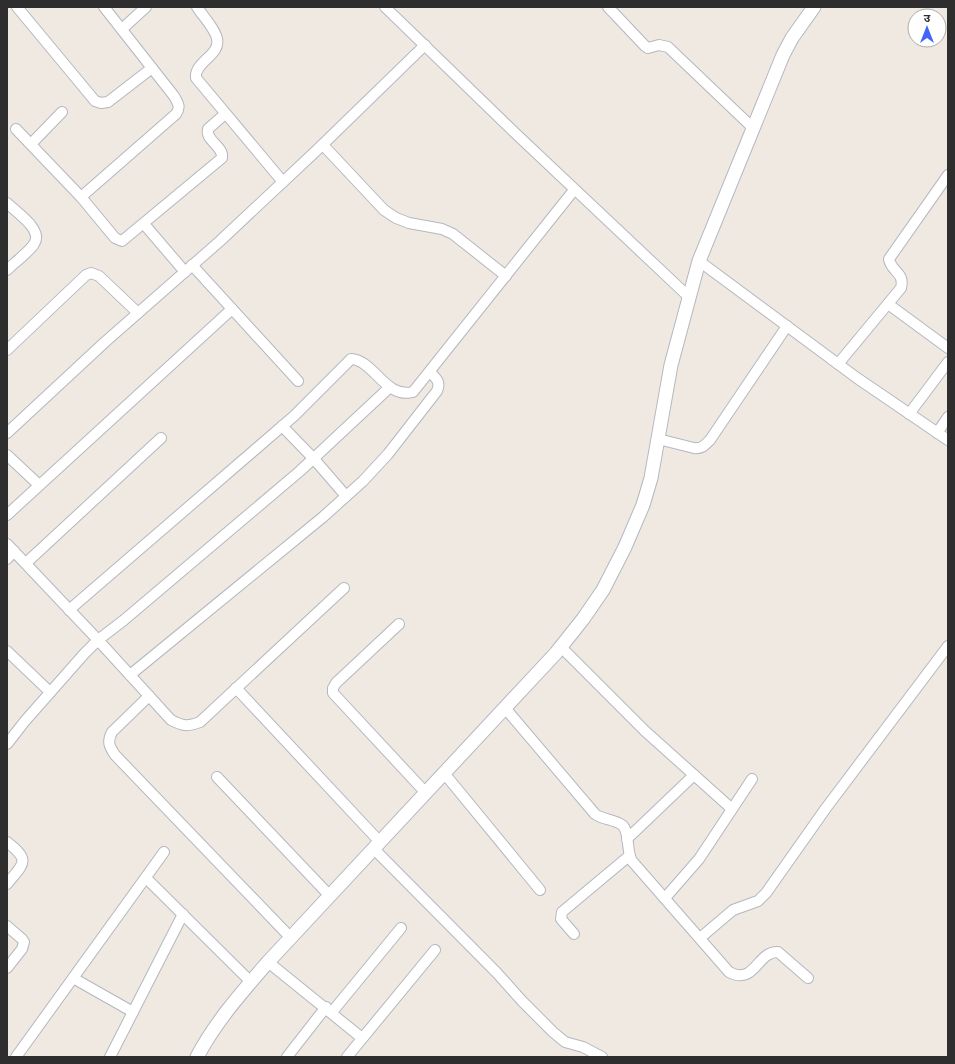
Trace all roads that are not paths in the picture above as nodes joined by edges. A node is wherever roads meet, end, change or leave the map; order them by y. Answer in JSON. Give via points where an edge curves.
{"nodes":[{"id":1,"x":17,"y":7,"type":"edge"},
{"id":2,"x":104,"y":7,"type":"edge"},
{"id":3,"x":146,"y":7,"type":"edge"},
{"id":4,"x":196,"y":7,"type":"edge"},
{"id":5,"x":385,"y":7,"type":"edge"},
{"id":6,"x":608,"y":7,"type":"edge"},
{"id":7,"x":814,"y":7,"type":"edge"},
{"id":8,"x":122,"y":29,"type":"junction"},
{"id":9,"x":425,"y":45,"type":"junction"},
{"id":10,"x":152,"y":68,"type":"junction"},
{"id":11,"x":62,"y":112,"type":"dead end"},
{"id":12,"x":225,"y":114,"type":"junction"},
{"id":13,"x":753,"y":128,"type":"junction"},
{"id":14,"x":16,"y":129,"type":"dead end"},
{"id":15,"x":31,"y":144,"type":"junction"},
{"id":16,"x":323,"y":145,"type":"junction"},
{"id":17,"x":948,"y":175,"type":"edge"},
{"id":18,"x":283,"y":182,"type":"junction"},
{"id":19,"x":574,"y":190,"type":"junction"},
{"id":20,"x":81,"y":197,"type":"junction"},
{"id":21,"x":7,"y":203,"type":"edge"},
{"id":22,"x":144,"y":224,"type":"junction"},
{"id":23,"x":699,"y":261,"type":"junction"},
{"id":24,"x":188,"y":269,"type":"junction"},
{"id":25,"x":7,"y":270,"type":"edge"},
{"id":26,"x":506,"y":276,"type":"junction"},
{"id":27,"x":689,"y":297,"type":"junction"},
{"id":28,"x":888,"y":304,"type":"junction"},
{"id":29,"x":232,"y":309,"type":"junction"},
{"id":30,"x":138,"y":313,"type":"junction"},
{"id":31,"x":787,"y":326,"type":"junction"},
{"id":32,"x":948,"y":348,"type":"edge"},
{"id":33,"x":7,"y":350,"type":"edge"},
{"id":34,"x":948,"y":362,"type":"edge"},
{"id":35,"x":838,"y":364,"type":"junction"},
{"id":36,"x":430,"y":372,"type":"junction"},
{"id":37,"x":298,"y":381,"type":"dead end"},
{"id":38,"x":390,"y":387,"type":"junction"},
{"id":39,"x":909,"y":414,"type":"junction"},
{"id":40,"x":948,"y":417,"type":"edge"},
{"id":41,"x":282,"y":426,"type":"junction"},
{"id":42,"x":7,"y":433,"type":"edge"},
{"id":43,"x":937,"y":433,"type":"junction"},
{"id":44,"x":161,"y":438,"type":"dead end"},
{"id":45,"x":658,"y":439,"type":"junction"},
{"id":46,"x":948,"y":440,"type":"edge"},
{"id":47,"x":7,"y":454,"type":"edge"},
{"id":48,"x":314,"y":459,"type":"junction"},
{"id":49,"x":39,"y":485,"type":"junction"},
{"id":50,"x":346,"y":496,"type":"junction"},
{"id":51,"x":7,"y":515,"type":"edge"},
{"id":52,"x":7,"y":544,"type":"edge"},
{"id":53,"x":14,"y":551,"type":"junction"},
{"id":54,"x":7,"y":559,"type":"edge"},
{"id":55,"x":26,"y":563,"type":"junction"},
{"id":56,"x":344,"y":588,"type":"dead end"},
{"id":57,"x":69,"y":610,"type":"junction"},
{"id":58,"x":399,"y":624,"type":"dead end"},
{"id":59,"x":98,"y":640,"type":"junction"},
{"id":60,"x":948,"y":646,"type":"edge"},
{"id":61,"x":561,"y":647,"type":"junction"},
{"id":62,"x":7,"y":651,"type":"edge"},
{"id":63,"x":130,"y":675,"type":"junction"},
{"id":64,"x":236,"y":688,"type":"junction"},
{"id":65,"x":50,"y":692,"type":"junction"},
{"id":66,"x":149,"y":696,"type":"junction"},
{"id":67,"x":505,"y":708,"type":"junction"},
{"id":68,"x":7,"y":744,"type":"edge"},
{"id":69,"x":444,"y":773,"type":"junction"},
{"id":70,"x":694,"y":775,"type":"junction"},
{"id":71,"x":217,"y":777,"type":"dead end"},
{"id":72,"x":752,"y":779,"type":"dead end"},
{"id":73,"x":426,"y":793,"type":"junction"},
{"id":74,"x":732,"y":809,"type":"junction"},
{"id":75,"x":627,"y":838,"type":"junction"},
{"id":76,"x":7,"y":842,"type":"edge"},
{"id":77,"x":377,"y":846,"type":"junction"},
{"id":78,"x":164,"y":852,"type":"dead end"},
{"id":79,"x":629,"y":856,"type":"junction"},
{"id":80,"x":146,"y":878,"type":"junction"},
{"id":81,"x":7,"y":884,"type":"edge"},
{"id":82,"x":540,"y":890,"type":"dead end"},
{"id":83,"x":330,"y":896,"type":"junction"},
{"id":84,"x":665,"y":898,"type":"junction"},
{"id":85,"x":183,"y":914,"type":"junction"},
{"id":86,"x":7,"y":926,"type":"edge"},
{"id":87,"x":401,"y":928,"type":"dead end"},
{"id":88,"x":574,"y":934,"type":"dead end"},
{"id":89,"x":291,"y":938,"type":"junction"},
{"id":90,"x":700,"y":938,"type":"junction"},
{"id":91,"x":435,"y":950,"type":"dead end"},
{"id":92,"x":268,"y":962,"type":"junction"},
{"id":93,"x":7,"y":968,"type":"edge"},
{"id":94,"x":73,"y":978,"type":"junction"},
{"id":95,"x":808,"y":978,"type":"dead end"},
{"id":96,"x":251,"y":982,"type":"junction"},
{"id":97,"x":329,"y":1010,"type":"junction"},
{"id":98,"x":133,"y":1012,"type":"junction"},
{"id":99,"x":362,"y":1038,"type":"junction"},
{"id":100,"x":16,"y":1057,"type":"edge"},
{"id":101,"x":110,"y":1057,"type":"edge"},
{"id":102,"x":197,"y":1057,"type":"edge"},
{"id":103,"x":287,"y":1057,"type":"edge"},
{"id":104,"x":347,"y":1057,"type":"edge"},
{"id":105,"x":602,"y":1057,"type":"edge"}],
"edges":[{"from":1,"to":10,"type":"street","via":[[95,101],[108,102]]},
{"from":2,"to":8,"type":"street"},
{"from":3,"to":8,"type":"street"},
{"from":4,"to":12,"type":"street","via":[[217,38],[215,49],[197,70],[196,78]]},
{"from":5,"to":9,"type":"street"},
{"from":6,"to":13,"type":"street","via":[[645,46],[668,47]]},
{"from":7,"to":13,"type":"street","via":[[783,55]]},
{"from":8,"to":10,"type":"street"},
{"from":9,"to":16,"type":"street"},
{"from":9,"to":19,"type":"street"},
{"from":10,"to":20,"type":"street","via":[[174,96],[179,104],[179,110]]},
{"from":11,"to":15,"type":"street"},
{"from":12,"to":18,"type":"street"},
{"from":12,"to":22,"type":"street","via":[[207,132],[222,152],[222,158]]},
{"from":13,"to":23,"type":"street"},
{"from":14,"to":15,"type":"street"},
{"from":15,"to":20,"type":"street"},
{"from":16,"to":18,"type":"street"},
{"from":16,"to":26,"type":"street","via":[[384,210],[409,223],[442,229],[453,234]]},
{"from":17,"to":28,"type":"street","via":[[889,259],[902,281],[901,288]]},
{"from":18,"to":24,"type":"street"},
{"from":19,"to":26,"type":"street"},
{"from":19,"to":27,"type":"street"},
{"from":20,"to":22,"type":"street","via":[[120,241],[125,240]]},
{"from":21,"to":25,"type":"street","via":[[31,225],[36,236],[35,244]]},
{"from":22,"to":24,"type":"street"},
{"from":23,"to":27,"type":"street"},
{"from":23,"to":31,"type":"street"},
{"from":24,"to":29,"type":"street"},
{"from":24,"to":30,"type":"street"},
{"from":26,"to":36,"type":"street"},
{"from":27,"to":45,"type":"street","via":[[670,365]]},
{"from":28,"to":32,"type":"street"},
{"from":28,"to":35,"type":"street"},
{"from":29,"to":37,"type":"street"},
{"from":29,"to":49,"type":"street"},
{"from":30,"to":33,"type":"street","via":[[99,276],[86,275]]},
{"from":30,"to":42,"type":"street"},
{"from":31,"to":35,"type":"street"},
{"from":31,"to":45,"type":"street","via":[[704,446],[694,448]]},
{"from":34,"to":39,"type":"street"},
{"from":35,"to":39,"type":"street"},
{"from":36,"to":38,"type":"street","via":[[413,392],[401,392]]},
{"from":36,"to":50,"type":"street","via":[[439,382],[437,391],[388,454]]},
{"from":38,"to":41,"type":"street","via":[[360,361],[352,359]]},
{"from":38,"to":48,"type":"street"},
{"from":39,"to":43,"type":"street"},
{"from":40,"to":43,"type":"street"},
{"from":41,"to":48,"type":"street"},
{"from":41,"to":57,"type":"street"},
{"from":43,"to":46,"type":"street"},
{"from":44,"to":55,"type":"street"},
{"from":45,"to":61,"type":"street","via":[[652,478],[625,547],[603,590]]},
{"from":47,"to":49,"type":"street"},
{"from":48,"to":50,"type":"street"},
{"from":48,"to":59,"type":"street"},
{"from":49,"to":51,"type":"street"},
{"from":50,"to":63,"type":"street"},
{"from":52,"to":53,"type":"street"},
{"from":53,"to":54,"type":"street"},
{"from":53,"to":55,"type":"street"},
{"from":55,"to":57,"type":"street"},
{"from":56,"to":64,"type":"street"},
{"from":57,"to":59,"type":"street"},
{"from":58,"to":73,"type":"street","via":[[336,683],[333,693]]},
{"from":59,"to":63,"type":"street"},
{"from":59,"to":65,"type":"street"},
{"from":60,"to":90,"type":"street","via":[[826,808],[766,894],[758,901],[733,910]]},
{"from":61,"to":67,"type":"street"},
{"from":61,"to":70,"type":"street"},
{"from":62,"to":65,"type":"street"},
{"from":63,"to":66,"type":"street"},
{"from":64,"to":66,"type":"street","via":[[200,722],[190,726],[171,720]]},
{"from":64,"to":77,"type":"street"},
{"from":65,"to":68,"type":"street"},
{"from":66,"to":89,"type":"street","via":[[112,732],[109,746]]},
{"from":67,"to":69,"type":"street"},
{"from":67,"to":75,"type":"street","via":[[595,814],[622,824]]},
{"from":69,"to":73,"type":"street"},
{"from":69,"to":82,"type":"street"},
{"from":70,"to":74,"type":"street"},
{"from":70,"to":75,"type":"street"},
{"from":71,"to":83,"type":"street"},
{"from":72,"to":74,"type":"street"},
{"from":73,"to":77,"type":"street"},
{"from":74,"to":84,"type":"street","via":[[699,858]]},
{"from":75,"to":79,"type":"street"},
{"from":76,"to":81,"type":"street","via":[[23,856],[23,862]]},
{"from":77,"to":83,"type":"street"},
{"from":77,"to":105,"type":"street","via":[[553,1032],[565,1042],[583,1047]]},
{"from":78,"to":80,"type":"street"},
{"from":79,"to":84,"type":"street"},
{"from":79,"to":88,"type":"street","via":[[562,912],[561,919]]},
{"from":80,"to":85,"type":"street"},
{"from":80,"to":94,"type":"street"},
{"from":83,"to":89,"type":"street"},
{"from":84,"to":90,"type":"street"},
{"from":85,"to":96,"type":"street"},
{"from":85,"to":98,"type":"street"},
{"from":86,"to":93,"type":"street","via":[[24,942],[22,949]]},
{"from":87,"to":97,"type":"street"},
{"from":89,"to":92,"type":"street"},
{"from":90,"to":95,"type":"street","via":[[729,972],[736,976],[745,975],[773,952],[778,952]]},
{"from":91,"to":99,"type":"street"},
{"from":92,"to":96,"type":"street"},
{"from":92,"to":97,"type":"street"},
{"from":94,"to":98,"type":"street"},
{"from":94,"to":100,"type":"street"},
{"from":96,"to":102,"type":"street","via":[[226,1011]]},
{"from":97,"to":99,"type":"street"},
{"from":97,"to":103,"type":"street"},
{"from":98,"to":101,"type":"street"},
{"from":99,"to":104,"type":"street"}]}
